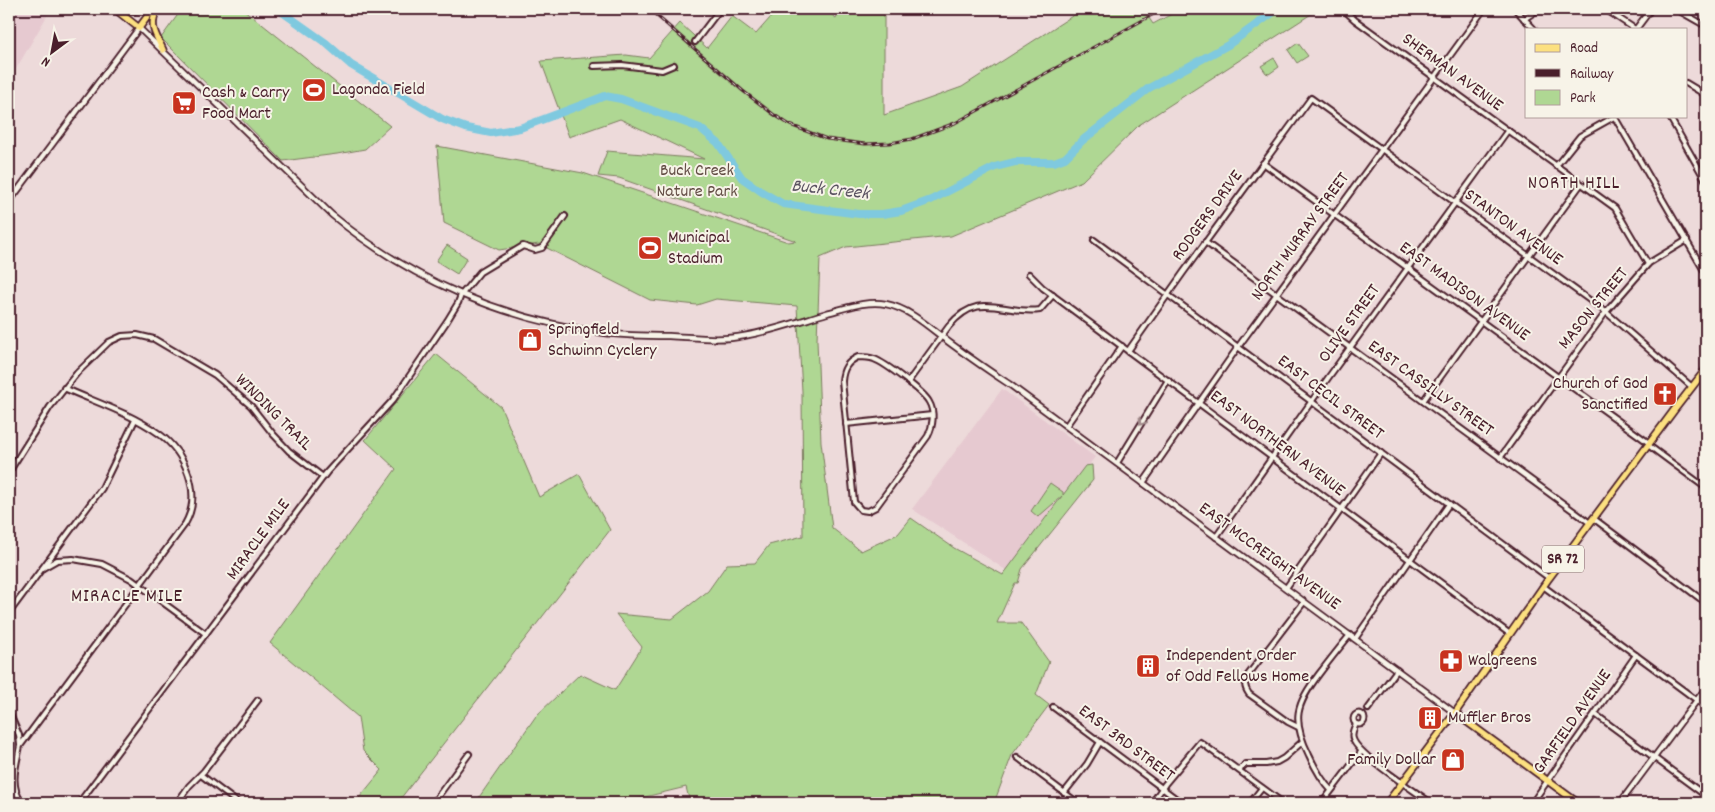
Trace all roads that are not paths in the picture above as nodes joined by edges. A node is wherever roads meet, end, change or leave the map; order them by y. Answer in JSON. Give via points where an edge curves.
{"nodes":[{"id":1,"x":115,"y":9,"type":"edge"},
{"id":2,"x":120,"y":9,"type":"edge"},
{"id":3,"x":140,"y":9,"type":"edge"},
{"id":4,"x":153,"y":9,"type":"edge"},
{"id":5,"x":157,"y":9,"type":"edge"},
{"id":6,"x":720,"y":9,"type":"edge"},
{"id":7,"x":1343,"y":9,"type":"edge"},
{"id":8,"x":1484,"y":9,"type":"edge"},
{"id":9,"x":1515,"y":9,"type":"edge"},
{"id":10,"x":1539,"y":9,"type":"edge"},
{"id":11,"x":1605,"y":9,"type":"edge"},
{"id":12,"x":1651,"y":9,"type":"edge"},
{"id":13,"x":1676,"y":9,"type":"edge"},
{"id":14,"x":1524,"y":19,"type":"junction"},
{"id":15,"x":1706,"y":26,"type":"edge"},
{"id":16,"x":140,"y":28,"type":"junction"},
{"id":17,"x":1533,"y":28,"type":"edge"},
{"id":18,"x":1634,"y":28,"type":"edge"},
{"id":19,"x":1637,"y":28,"type":"edge"},
{"id":20,"x":695,"y":42,"type":"dead end"},
{"id":21,"x":162,"y":50,"type":"junction"},
{"id":22,"x":674,"y":65,"type":"dead end"},
{"id":23,"x":594,"y":66,"type":"dead end"},
{"id":24,"x":1434,"y":77,"type":"junction"},
{"id":25,"x":1688,"y":84,"type":"edge"},
{"id":26,"x":1706,"y":95,"type":"edge"},
{"id":27,"x":1312,"y":98,"type":"joint"},
{"id":28,"x":1614,"y":118,"type":"edge"},
{"id":29,"x":1617,"y":118,"type":"edge"},
{"id":30,"x":1670,"y":118,"type":"edge"},
{"id":31,"x":1508,"y":130,"type":"junction"},
{"id":32,"x":1382,"y":149,"type":"junction"},
{"id":33,"x":1264,"y":163,"type":"junction"},
{"id":34,"x":1556,"y":166,"type":"junction"},
{"id":35,"x":1706,"y":181,"type":"edge"},
{"id":36,"x":1581,"y":184,"type":"junction"},
{"id":37,"x":9,"y":202,"type":"edge"},
{"id":38,"x":1456,"y":203,"type":"junction"},
{"id":39,"x":1335,"y":214,"type":"junction"},
{"id":40,"x":565,"y":216,"type":"dead end"},
{"id":41,"x":1094,"y":240,"type":"dead end"},
{"id":42,"x":1686,"y":240,"type":"junction"},
{"id":43,"x":1206,"y":242,"type":"junction"},
{"id":44,"x":1529,"y":256,"type":"junction"},
{"id":45,"x":1648,"y":264,"type":"junction"},
{"id":46,"x":1408,"y":268,"type":"junction"},
{"id":47,"x":1706,"y":272,"type":"edge"},
{"id":48,"x":1029,"y":274,"type":"dead end"},
{"id":49,"x":1277,"y":294,"type":"junction"},
{"id":50,"x":461,"y":295,"type":"junction"},
{"id":51,"x":1053,"y":295,"type":"junction"},
{"id":52,"x":1168,"y":295,"type":"junction"},
{"id":53,"x":1606,"y":312,"type":"junction"},
{"id":54,"x":1481,"y":322,"type":"junction"},
{"id":55,"x":942,"y":337,"type":"junction"},
{"id":56,"x":1122,"y":346,"type":"junction"},
{"id":57,"x":1238,"y":347,"type":"junction"},
{"id":58,"x":1350,"y":348,"type":"junction"},
{"id":59,"x":1128,"y":351,"type":"junction"},
{"id":60,"x":1705,"y":373,"type":"edge"},
{"id":61,"x":1558,"y":378,"type":"junction"},
{"id":62,"x":1168,"y":380,"type":"junction"},
{"id":63,"x":908,"y":382,"type":"junction"},
{"id":64,"x":1692,"y":386,"type":"junction"},
{"id":65,"x":64,"y":388,"type":"junction"},
{"id":66,"x":1311,"y":401,"type":"junction"},
{"id":67,"x":1423,"y":401,"type":"junction"},
{"id":68,"x":1199,"y":403,"type":"junction"},
{"id":69,"x":932,"y":416,"type":"junction"},
{"id":70,"x":135,"y":420,"type":"junction"},
{"id":71,"x":846,"y":424,"type":"junction"},
{"id":72,"x":1066,"y":426,"type":"junction"},
{"id":73,"x":1648,"y":444,"type":"junction"},
{"id":74,"x":1381,"y":453,"type":"junction"},
{"id":75,"x":1272,"y":457,"type":"junction"},
{"id":76,"x":1500,"y":458,"type":"junction"},
{"id":77,"x":1116,"y":463,"type":"junction"},
{"id":78,"x":9,"y":472,"type":"edge"},
{"id":79,"x":323,"y":476,"type":"junction"},
{"id":80,"x":1143,"y":482,"type":"junction"},
{"id":81,"x":1706,"y":488,"type":"edge"},
{"id":82,"x":1450,"y":504,"type":"junction"},
{"id":83,"x":1341,"y":509,"type":"junction"},
{"id":84,"x":1591,"y":521,"type":"junction"},
{"id":85,"x":1216,"y":536,"type":"junction"},
{"id":86,"x":1410,"y":560,"type":"junction"},
{"id":87,"x":42,"y":569,"type":"junction"},
{"id":88,"x":1549,"y":578,"type":"junction"},
{"id":89,"x":139,"y":585,"type":"junction"},
{"id":90,"x":1543,"y":586,"type":"junction"},
{"id":91,"x":1286,"y":588,"type":"junction"},
{"id":92,"x":1304,"y":602,"type":"junction"},
{"id":93,"x":1706,"y":603,"type":"edge"},
{"id":94,"x":9,"y":613,"type":"edge"},
{"id":95,"x":206,"y":634,"type":"junction"},
{"id":96,"x":1510,"y":634,"type":"junction"},
{"id":97,"x":1350,"y":635,"type":"junction"},
{"id":98,"x":1355,"y":639,"type":"junction"},
{"id":99,"x":9,"y":643,"type":"edge"},
{"id":100,"x":1636,"y":655,"type":"junction"},
{"id":101,"x":9,"y":657,"type":"edge"},
{"id":102,"x":1397,"y":670,"type":"junction"},
{"id":103,"x":1706,"y":688,"type":"edge"},
{"id":104,"x":258,"y":700,"type":"dead end"},
{"id":105,"x":1697,"y":700,"type":"junction"},
{"id":106,"x":1053,"y":707,"type":"dead end"},
{"id":107,"x":1706,"y":707,"type":"edge"},
{"id":108,"x":1368,"y":709,"type":"dead end"},
{"id":109,"x":9,"y":712,"type":"edge"},
{"id":110,"x":1455,"y":713,"type":"junction"},
{"id":111,"x":1595,"y":714,"type":"junction"},
{"id":112,"x":1356,"y":724,"type":"dead end"},
{"id":113,"x":1298,"y":727,"type":"junction"},
{"id":114,"x":1100,"y":742,"type":"junction"},
{"id":115,"x":1302,"y":742,"type":"junction"},
{"id":116,"x":20,"y":746,"type":"junction"},
{"id":117,"x":1361,"y":752,"type":"junction"},
{"id":118,"x":469,"y":754,"type":"dead end"},
{"id":119,"x":1017,"y":757,"type":"dead end"},
{"id":120,"x":1654,"y":758,"type":"junction"},
{"id":121,"x":1238,"y":770,"type":"junction"},
{"id":122,"x":201,"y":775,"type":"junction"},
{"id":123,"x":1548,"y":781,"type":"junction"},
{"id":124,"x":1402,"y":782,"type":"junction"},
{"id":125,"x":1162,"y":788,"type":"junction"},
{"id":126,"x":1262,"y":788,"type":"junction"},
{"id":127,"x":1332,"y":790,"type":"junction"},
{"id":128,"x":1064,"y":793,"type":"junction"},
{"id":129,"x":1706,"y":796,"type":"edge"},
{"id":130,"x":22,"y":803,"type":"edge"},
{"id":131,"x":79,"y":803,"type":"edge"},
{"id":132,"x":177,"y":803,"type":"edge"},
{"id":133,"x":238,"y":803,"type":"edge"},
{"id":134,"x":432,"y":803,"type":"edge"},
{"id":135,"x":1078,"y":803,"type":"edge"},
{"id":136,"x":1152,"y":803,"type":"edge"},
{"id":137,"x":1182,"y":803,"type":"edge"},
{"id":138,"x":1250,"y":803,"type":"edge"},
{"id":139,"x":1283,"y":803,"type":"edge"},
{"id":140,"x":1322,"y":803,"type":"edge"},
{"id":141,"x":1387,"y":803,"type":"edge"},
{"id":142,"x":1431,"y":803,"type":"edge"},
{"id":143,"x":1532,"y":803,"type":"edge"},
{"id":144,"x":1578,"y":803,"type":"edge"},
{"id":145,"x":1620,"y":803,"type":"edge"}],
"edges":[{"from":1,"to":16,"type":"main road"},
{"from":2,"to":3,"type":"main road"},
{"from":4,"to":16,"type":"main road"},
{"from":5,"to":21,"type":"main road","via":[[152,24]]},
{"from":6,"to":20,"type":"street"},
{"from":7,"to":24,"type":"street","name":"SHERMAN AVENUE"},
{"from":8,"to":24,"type":"street","name":"NORTH MURRAY STREET"},
{"from":9,"to":14,"type":"street"},
{"from":10,"to":14,"type":"street"},
{"from":11,"to":18,"type":"street"},
{"from":12,"to":19,"type":"street"},
{"from":13,"to":15,"type":"street"},
{"from":14,"to":17,"type":"street"},
{"from":16,"to":21,"type":"street","name":"EAST MCCREIGHT AVENUE"},
{"from":16,"to":37,"type":"street"},
{"from":21,"to":50,"type":"street","name":"EAST MCCREIGHT AVENUE","via":[[336,219],[403,266]]},
{"from":22,"to":23,"type":"street","via":[[662,70],[622,65]]},
{"from":24,"to":31,"type":"street","name":"SHERMAN AVENUE"},
{"from":24,"to":32,"type":"street","name":"NORTH MURRAY STREET"},
{"from":25,"to":26,"type":"street"},
{"from":27,"to":32,"type":"street","name":"STANTON AVENUE"},
{"from":27,"to":33,"type":"street","name":"RODGERS DRIVE"},
{"from":28,"to":34,"type":"street","via":[[1580,136]]},
{"from":29,"to":42,"type":"street"},
{"from":30,"to":35,"type":"street"},
{"from":31,"to":34,"type":"street","name":"SHERMAN AVENUE"},
{"from":31,"to":38,"type":"street","name":"OLIVE STREET"},
{"from":32,"to":38,"type":"street","name":"STANTON AVENUE"},
{"from":32,"to":39,"type":"street","name":"NORTH MURRAY STREET"},
{"from":33,"to":39,"type":"street","name":"EAST MADISON AVENUE"},
{"from":33,"to":43,"type":"street","name":"RODGERS DRIVE"},
{"from":34,"to":36,"type":"street","name":"SHERMAN AVENUE"},
{"from":36,"to":44,"type":"street"},
{"from":36,"to":45,"type":"street","name":"SHERMAN AVENUE","via":[[1615,208]]},
{"from":38,"to":44,"type":"street","name":"STANTON AVENUE"},
{"from":38,"to":46,"type":"street","name":"OLIVE STREET"},
{"from":39,"to":46,"type":"street","name":"EAST MADISON AVENUE"},
{"from":39,"to":49,"type":"street","name":"NORTH MURRAY STREET"},
{"from":40,"to":50,"type":"street","name":"MIRACLE MILE","via":[[542,248],[535,250],[523,246],[480,272]]},
{"from":41,"to":52,"type":"street","name":"EAST CECIL STREET"},
{"from":42,"to":45,"type":"street","name":"MASON STREET"},
{"from":42,"to":47,"type":"street"},
{"from":43,"to":49,"type":"street","name":"EAST CASSILLY STREET"},
{"from":43,"to":52,"type":"street","name":"RODGERS DRIVE"},
{"from":44,"to":53,"type":"street","name":"STANTON AVENUE"},
{"from":44,"to":54,"type":"street"},
{"from":45,"to":53,"type":"street","name":"MASON STREET"},
{"from":46,"to":54,"type":"street","name":"EAST MADISON AVENUE"},
{"from":46,"to":58,"type":"street","name":"OLIVE STREET"},
{"from":48,"to":51,"type":"street","name":"EAST NORTHERN AVENUE"},
{"from":49,"to":57,"type":"street","name":"NORTH MURRAY STREET"},
{"from":49,"to":58,"type":"street","name":"EAST CASSILLY STREET"},
{"from":50,"to":55,"type":"street","name":"EAST MCCREIGHT AVENUE","via":[[508,312],[579,329],[718,338],[743,336],[846,308],[881,303],[908,312]]},
{"from":50,"to":79,"type":"street","name":"MIRACLE MILE","via":[[393,400]]},
{"from":51,"to":55,"type":"street","via":[[1042,309],[1036,311],[973,307],[956,317]]},
{"from":51,"to":56,"type":"street","name":"EAST NORTHERN AVENUE"},
{"from":52,"to":57,"type":"street","name":"EAST CECIL STREET"},
{"from":52,"to":59,"type":"street","name":"RODGERS DRIVE"},
{"from":53,"to":61,"type":"street","name":"MASON STREET"},
{"from":53,"to":64,"type":"street","name":"STANTON AVENUE"},
{"from":54,"to":61,"type":"street","name":"EAST MADISON AVENUE"},
{"from":54,"to":67,"type":"street"},
{"from":55,"to":63,"type":"street"},
{"from":55,"to":72,"type":"street","name":"EAST MCCREIGHT AVENUE"},
{"from":56,"to":59,"type":"street","name":"EAST NORTHERN AVENUE"},
{"from":56,"to":72,"type":"street"},
{"from":57,"to":66,"type":"street","name":"EAST CECIL STREET"},
{"from":57,"to":68,"type":"street","name":"NORTH MURRAY STREET"},
{"from":58,"to":66,"type":"street","name":"OLIVE STREET"},
{"from":58,"to":67,"type":"street","name":"EAST CASSILLY STREET"},
{"from":59,"to":62,"type":"street","name":"EAST NORTHERN AVENUE"},
{"from":60,"to":64,"type":"main road","number":"SR 72"},
{"from":61,"to":73,"type":"street","name":"EAST MADISON AVENUE"},
{"from":61,"to":76,"type":"street","name":"MASON STREET"},
{"from":62,"to":68,"type":"street","name":"EAST NORTHERN AVENUE"},
{"from":62,"to":77,"type":"street","one_way":true},
{"from":63,"to":69,"type":"street","via":[[928,399]]},
{"from":63,"to":71,"type":"street","via":[[875,359],[858,357],[851,361],[844,369],[842,381]]},
{"from":64,"to":73,"type":"main road","number":"SR 72"},
{"from":65,"to":70,"type":"street"},
{"from":65,"to":78,"type":"street","name":"WINDING TRAIL"},
{"from":65,"to":79,"type":"street","name":"WINDING TRAIL","via":[[109,342],[128,335],[148,337],[230,387],[251,406],[279,442]]},
{"from":66,"to":74,"type":"street","name":"EAST CECIL STREET"},
{"from":66,"to":75,"type":"street","name":"OLIVE STREET"},
{"from":67,"to":76,"type":"street","name":"EAST CASSILLY STREET"},
{"from":68,"to":75,"type":"street","name":"EAST NORTHERN AVENUE"},
{"from":68,"to":80,"type":"street","name":"NORTH MURRAY STREET"},
{"from":69,"to":71,"type":"street"},
{"from":69,"to":71,"type":"street","via":[[928,436],[876,507],[864,511],[854,502]]},
{"from":70,"to":87,"type":"street","via":[[102,488]]},
{"from":70,"to":89,"type":"street","via":[[168,442],[188,472],[194,498],[185,524]]},
{"from":72,"to":77,"type":"street","name":"EAST MCCREIGHT AVENUE"},
{"from":73,"to":81,"type":"street","name":"EAST MADISON AVENUE"},
{"from":73,"to":84,"type":"main road","number":"SR 72"},
{"from":74,"to":82,"type":"street","name":"EAST CECIL STREET"},
{"from":74,"to":83,"type":"street"},
{"from":75,"to":83,"type":"street","name":"EAST NORTHERN AVENUE"},
{"from":75,"to":85,"type":"street","name":"OLIVE STREET"},
{"from":76,"to":84,"type":"street","name":"EAST CASSILLY STREET"},
{"from":77,"to":80,"type":"street","name":"EAST MCCREIGHT AVENUE"},
{"from":79,"to":95,"type":"street","name":"MIRACLE MILE"},
{"from":80,"to":85,"type":"street","name":"EAST MCCREIGHT AVENUE"},
{"from":82,"to":86,"type":"street"},
{"from":82,"to":88,"type":"street","name":"EAST CECIL STREET"},
{"from":83,"to":86,"type":"street","name":"EAST NORTHERN AVENUE"},
{"from":83,"to":91,"type":"street"},
{"from":84,"to":88,"type":"main road","number":"SR 72"},
{"from":84,"to":93,"type":"street","name":"EAST CASSILLY STREET"},
{"from":85,"to":91,"type":"street","name":"EAST MCCREIGHT AVENUE"},
{"from":86,"to":96,"type":"street","name":"EAST NORTHERN AVENUE"},
{"from":86,"to":98,"type":"street"},
{"from":87,"to":89,"type":"street","via":[[57,560],[86,560],[116,570]]},
{"from":87,"to":94,"type":"street"},
{"from":88,"to":90,"type":"main road","number":"SR 72"},
{"from":89,"to":95,"type":"street"},
{"from":89,"to":116,"type":"street"},
{"from":90,"to":96,"type":"main road","number":"SR 72"},
{"from":90,"to":100,"type":"street"},
{"from":91,"to":92,"type":"street","name":"EAST MCCREIGHT AVENUE"},
{"from":92,"to":97,"type":"street","name":"EAST MCCREIGHT AVENUE"},
{"from":92,"to":113,"type":"street","via":[[1245,683],[1249,694]]},
{"from":95,"to":131,"type":"street","name":"MIRACLE MILE"},
{"from":96,"to":110,"type":"main road","number":"SR 72"},
{"from":97,"to":98,"type":"street","name":"EAST MCCREIGHT AVENUE"},
{"from":97,"to":113,"type":"street","via":[[1302,698]]},
{"from":98,"to":102,"type":"street","name":"EAST MCCREIGHT AVENUE"},
{"from":99,"to":101,"type":"street"},
{"from":100,"to":105,"type":"street"},
{"from":100,"to":111,"type":"street","name":"GARFIELD AVENUE"},
{"from":102,"to":108,"type":"street"},
{"from":102,"to":110,"type":"street","name":"EAST MCCREIGHT AVENUE"},
{"from":103,"to":105,"type":"street"},
{"from":104,"to":122,"type":"street"},
{"from":105,"to":107,"type":"street"},
{"from":105,"to":120,"type":"street"},
{"from":106,"to":114,"type":"street","name":"EAST 3RD STREET"},
{"from":109,"to":116,"type":"street"},
{"from":110,"to":123,"type":"main road","name":"EAST MCCREIGHT AVENUE"},
{"from":110,"to":124,"type":"main road","number":"SR 72"},
{"from":111,"to":120,"type":"street"},
{"from":111,"to":123,"type":"street","name":"GARFIELD AVENUE"},
{"from":112,"to":117,"type":"street","via":[[1352,735]]},
{"from":113,"to":115,"type":"street"},
{"from":114,"to":125,"type":"street","name":"EAST 3RD STREET"},
{"from":114,"to":128,"type":"street"},
{"from":115,"to":121,"type":"street","via":[[1281,760],[1266,764],[1250,763]]},
{"from":115,"to":127,"type":"street","via":[[1314,767]]},
{"from":116,"to":130,"type":"street","via":[[14,782]]},
{"from":117,"to":124,"type":"street"},
{"from":117,"to":127,"type":"street"},
{"from":118,"to":134,"type":"street"},
{"from":119,"to":128,"type":"street"},
{"from":120,"to":129,"type":"street"},
{"from":120,"to":145,"type":"street"},
{"from":121,"to":125,"type":"street","via":[[1200,742]]},
{"from":121,"to":126,"type":"street"},
{"from":122,"to":132,"type":"street"},
{"from":122,"to":133,"type":"street"},
{"from":123,"to":143,"type":"street","name":"GARFIELD AVENUE"},
{"from":123,"to":144,"type":"main road","name":"EAST MCCREIGHT AVENUE"},
{"from":124,"to":141,"type":"main road","number":"SR 72"},
{"from":124,"to":142,"type":"street"},
{"from":125,"to":136,"type":"street"},
{"from":125,"to":137,"type":"street","name":"EAST 3RD STREET"},
{"from":126,"to":138,"type":"street"},
{"from":126,"to":139,"type":"street"},
{"from":127,"to":140,"type":"street"},
{"from":128,"to":135,"type":"street"}]}
